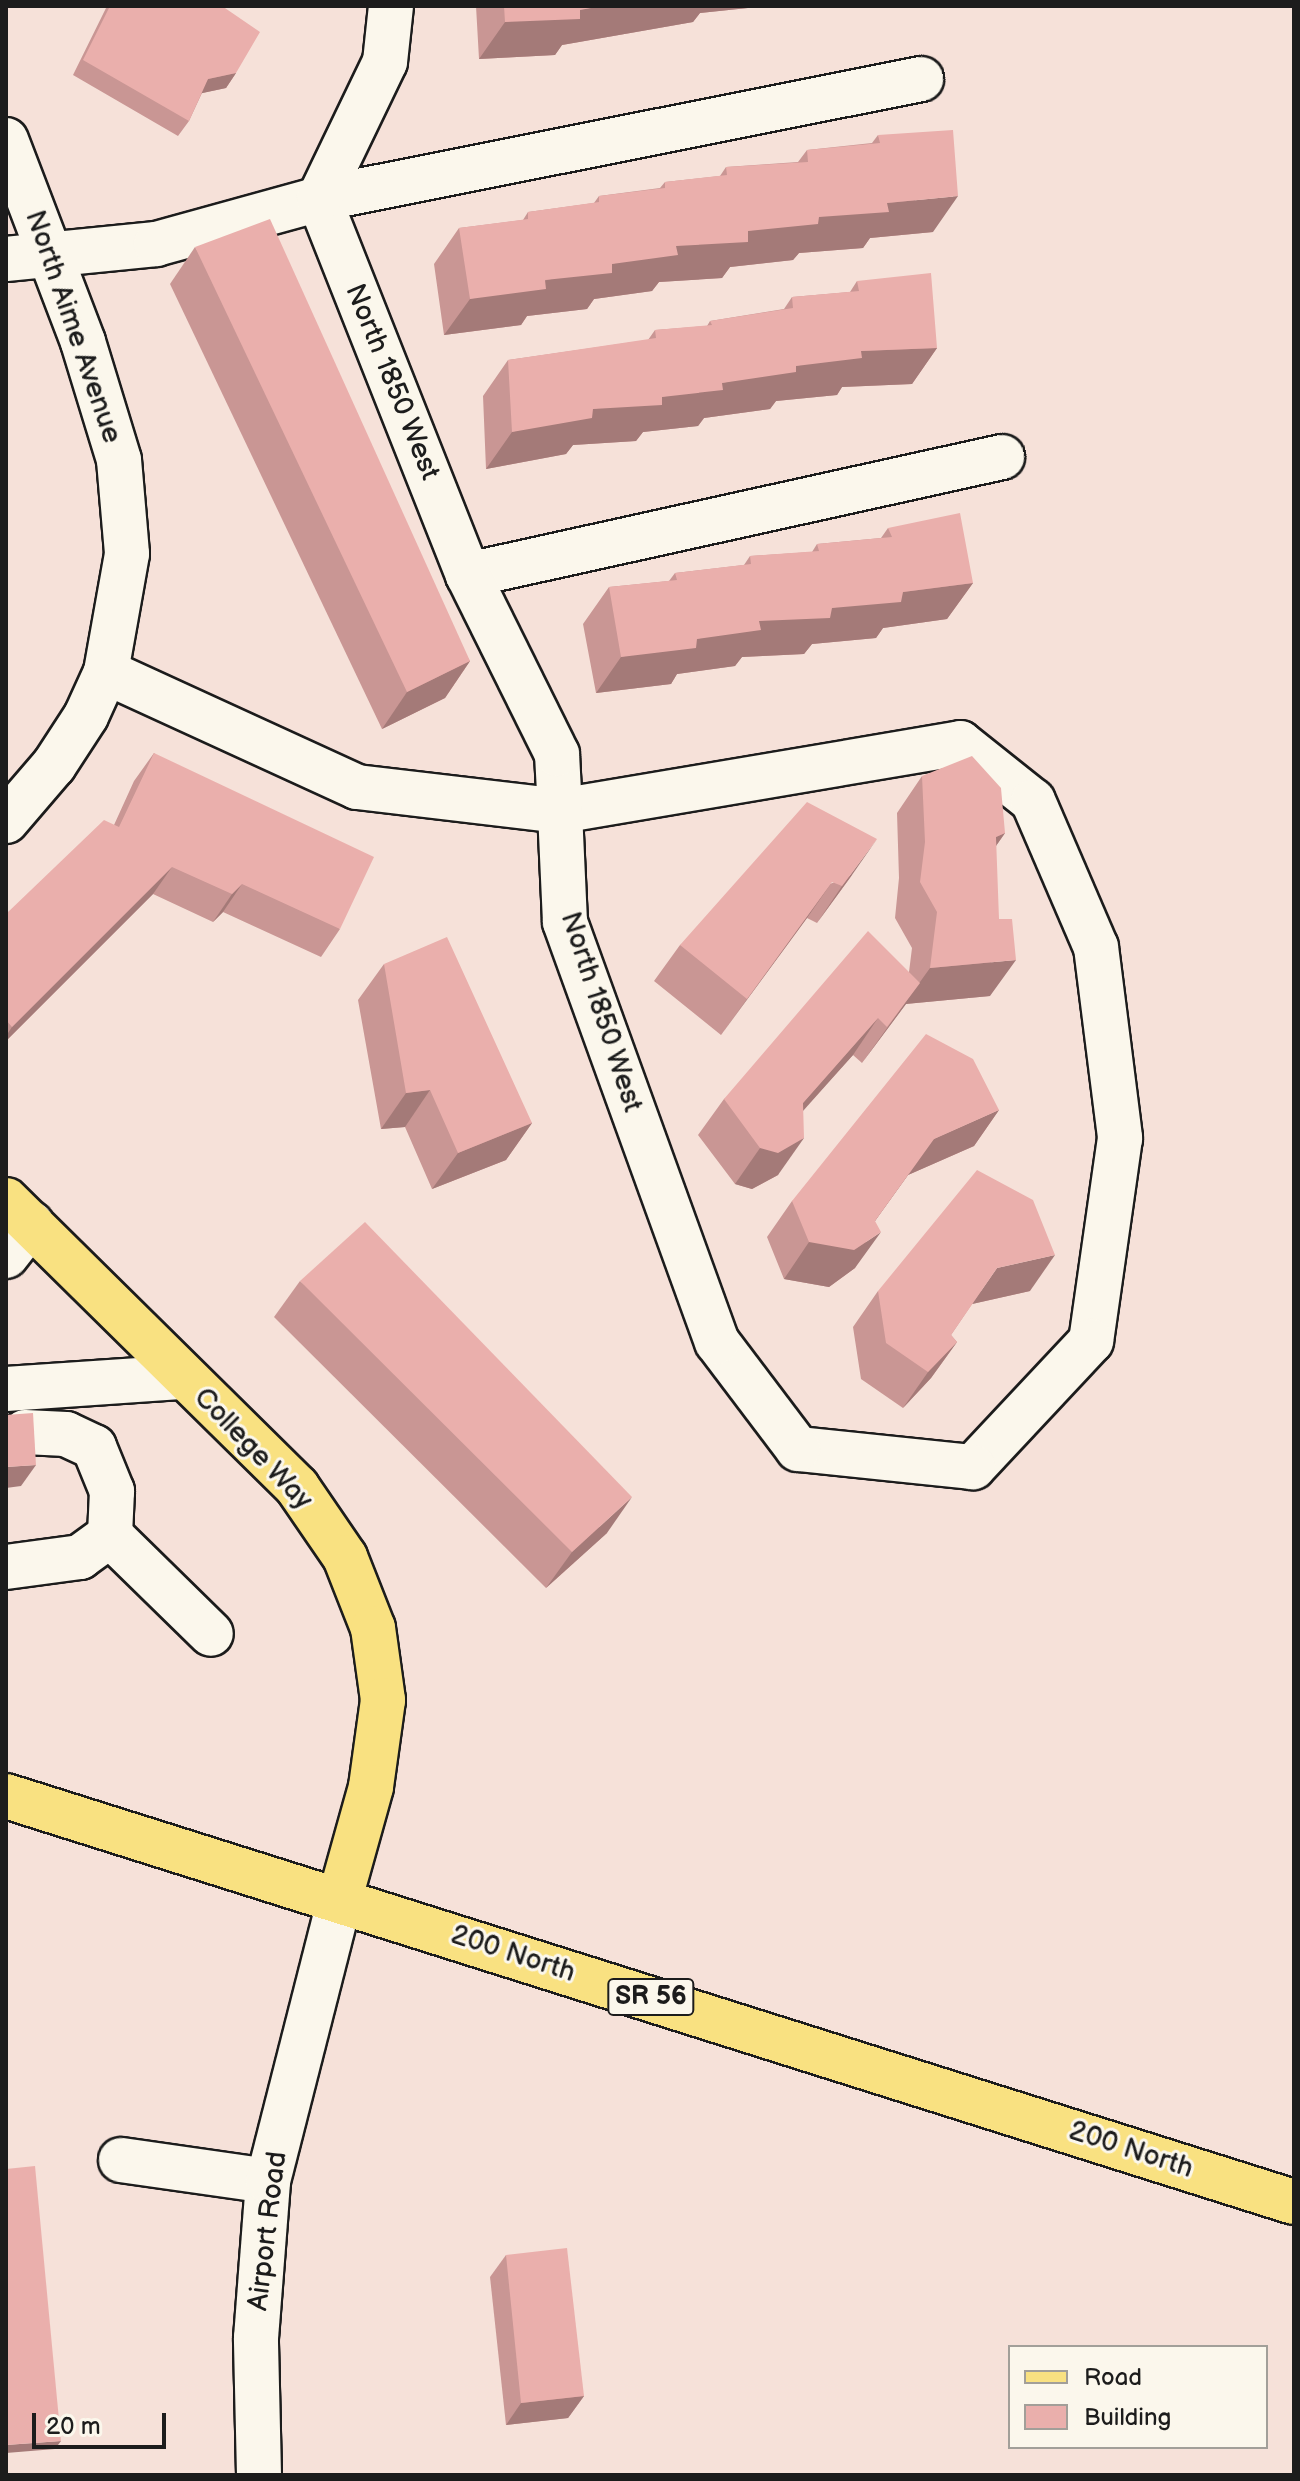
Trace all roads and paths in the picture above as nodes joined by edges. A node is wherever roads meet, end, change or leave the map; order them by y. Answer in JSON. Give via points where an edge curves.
{"nodes":[{"id":1,"x":391,"y":6,"type":"edge"},
{"id":2,"x":921,"y":79,"type":"dead end"},
{"id":3,"x":6,"y":140,"type":"edge"},
{"id":4,"x":319,"y":199,"type":"junction"},
{"id":5,"x":51,"y":257,"type":"junction"},
{"id":6,"x":6,"y":259,"type":"edge"},
{"id":7,"x":1002,"y":457,"type":"dead end"},
{"id":8,"x":468,"y":575,"type":"junction"},
{"id":9,"x":106,"y":672,"type":"junction"},
{"id":10,"x":560,"y":811,"type":"junction"},
{"id":11,"x":6,"y":821,"type":"edge"},
{"id":12,"x":14,"y":1227,"type":"edge"},
{"id":13,"x":184,"y":1377,"type":"junction"},
{"id":14,"x":6,"y":1389,"type":"edge"},
{"id":15,"x":25,"y":1432,"type":"edge"},
{"id":16,"x":110,"y":1535,"type":"junction"},
{"id":17,"x":6,"y":1567,"type":"edge"},
{"id":18,"x":211,"y":1634,"type":"dead end"},
{"id":19,"x":6,"y":1796,"type":"edge"},
{"id":20,"x":340,"y":1898,"type":"junction"},
{"id":21,"x":121,"y":2160,"type":"dead end"},
{"id":22,"x":268,"y":2181,"type":"junction"},
{"id":23,"x":1294,"y":2202,"type":"edge"},
{"id":24,"x":258,"y":2475,"type":"edge"}],
"edges":[{"from":1,"to":4,"type":"street","via":[[385,62]]},
{"from":2,"to":4,"type":"street"},
{"from":3,"to":5,"type":"street","name":"North Aime Avenue"},
{"from":4,"to":5,"type":"street","via":[[156,244]]},
{"from":4,"to":8,"type":"street","name":"North 1850 West"},
{"from":5,"to":6,"type":"street"},
{"from":5,"to":9,"type":"street","name":"North Aime Avenue","via":[[119,460],[127,554]]},
{"from":7,"to":8,"type":"street"},
{"from":8,"to":10,"type":"street","name":"North 1850 West","via":[[557,754]]},
{"from":9,"to":10,"type":"street","via":[[357,787]]},
{"from":9,"to":11,"type":"street","name":"North Aime Avenue","via":[[86,716],[54,765]]},
{"from":10,"to":10,"type":"street","name":"North 1850 West","via":[[565,922],[717,1342],[798,1449],[973,1467],[1091,1341],[1120,1138],[1096,947],[1033,801],[960,743]]},
{"from":12,"to":13,"type":"main road","name":"College Way"},
{"from":13,"to":14,"type":"street"},
{"from":13,"to":20,"type":"main road","name":"College Way","via":[[297,1487],[345,1557],[373,1628],[383,1700],[371,1787]]},
{"from":15,"to":16,"type":"street","via":[[66,1434],[94,1447],[112,1491]]},
{"from":16,"to":17,"type":"street","via":[[80,1557]]},
{"from":16,"to":18,"type":"street"},
{"from":19,"to":20,"type":"main road","name":"200 North","number":"SR 56"},
{"from":20,"to":22,"type":"street","name":"Airport Road"},
{"from":20,"to":23,"type":"main road","name":"200 North","number":"SR 56"},
{"from":21,"to":22,"type":"street"},
{"from":22,"to":24,"type":"street","name":"Airport Road","via":[[256,2338]]}]}
